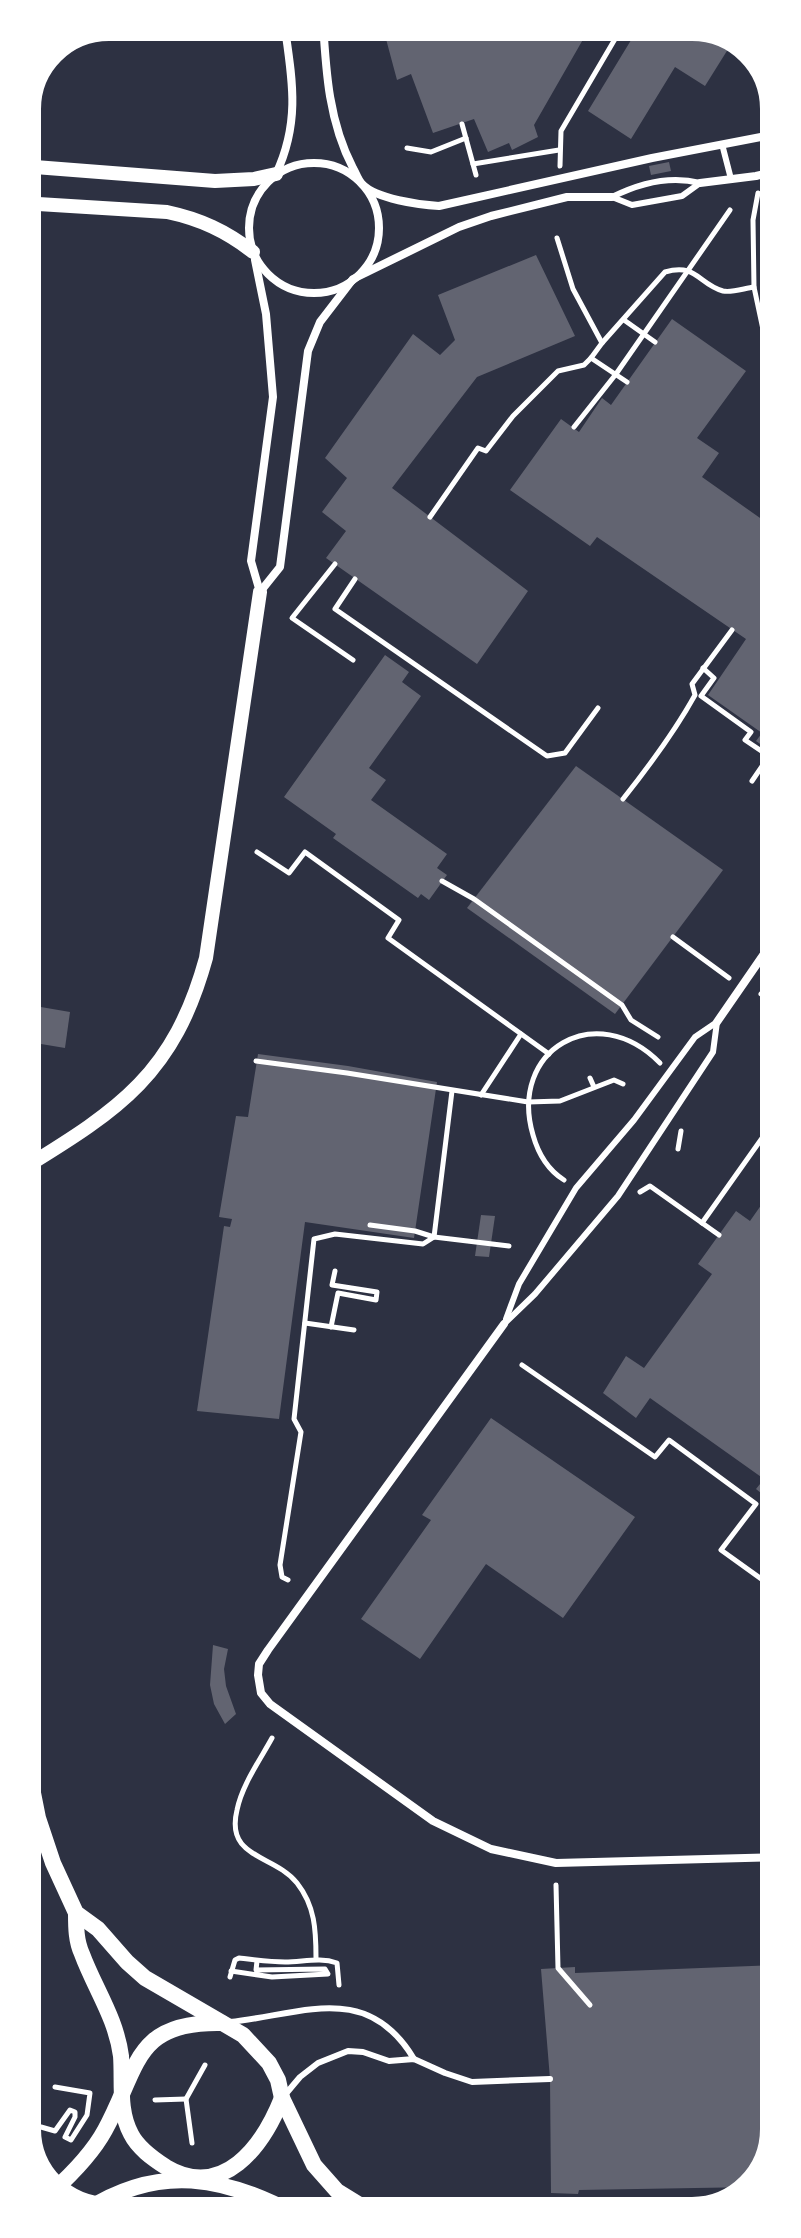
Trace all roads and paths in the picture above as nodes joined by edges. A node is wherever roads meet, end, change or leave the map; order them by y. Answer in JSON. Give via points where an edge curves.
{"nodes":[{"id":1,"x":286,"y":36,"type":"edge"},
{"id":2,"x":324,"y":36,"type":"edge"},
{"id":3,"x":617,"y":36,"type":"edge"},
{"id":4,"x":462,"y":124,"type":"dead end"},
{"id":5,"x":765,"y":136,"type":"edge"},
{"id":6,"x":466,"y":138,"type":"junction"},
{"id":7,"x":722,"y":144,"type":"junction"},
{"id":8,"x":407,"y":148,"type":"dead end"},
{"id":9,"x":559,"y":150,"type":"junction"},
{"id":10,"x":473,"y":164,"type":"junction"},
{"id":11,"x":36,"y":167,"type":"edge"},
{"id":12,"x":561,"y":171,"type":"dead end"},
{"id":13,"x":765,"y":173,"type":"edge"},
{"id":14,"x":276,"y":174,"type":"junction"},
{"id":15,"x":476,"y":175,"type":"dead end"},
{"id":16,"x":731,"y":179,"type":"junction"},
{"id":17,"x":700,"y":183,"type":"junction"},
{"id":18,"x":363,"y":186,"type":"junction"},
{"id":19,"x":758,"y":193,"type":"dead end"},
{"id":20,"x":612,"y":197,"type":"junction"},
{"id":21,"x":36,"y":204,"type":"edge"},
{"id":22,"x":730,"y":210,"type":"dead end"},
{"id":23,"x":557,"y":238,"type":"dead end"},
{"id":24,"x":253,"y":252,"type":"junction"},
{"id":25,"x":687,"y":270,"type":"junction"},
{"id":26,"x":353,"y":279,"type":"junction"},
{"id":27,"x":754,"y":287,"type":"junction"},
{"id":28,"x":624,"y":320,"type":"junction"},
{"id":29,"x":643,"y":334,"type":"junction"},
{"id":30,"x":765,"y":339,"type":"edge"},
{"id":31,"x":655,"y":342,"type":"dead end"},
{"id":32,"x":602,"y":343,"type":"junction"},
{"id":33,"x":591,"y":358,"type":"junction"},
{"id":34,"x":616,"y":374,"type":"junction"},
{"id":35,"x":627,"y":382,"type":"dead end"},
{"id":36,"x":574,"y":427,"type":"dead end"},
{"id":37,"x":430,"y":517,"type":"dead end"},
{"id":38,"x":335,"y":564,"type":"dead end"},
{"id":39,"x":355,"y":579,"type":"dead end"},
{"id":40,"x":260,"y":592,"type":"junction"},
{"id":41,"x":732,"y":630,"type":"dead end"},
{"id":42,"x":353,"y":660,"type":"dead end"},
{"id":43,"x":703,"y":668,"type":"junction"},
{"id":44,"x":598,"y":708,"type":"dead end"},
{"id":45,"x":765,"y":753,"type":"edge"},
{"id":46,"x":765,"y":762,"type":"edge"},
{"id":47,"x":752,"y":781,"type":"dead end"},
{"id":48,"x":623,"y":799,"type":"dead end"},
{"id":49,"x":257,"y":852,"type":"dead end"},
{"id":50,"x":442,"y":881,"type":"dead end"},
{"id":51,"x":673,"y":937,"type":"dead end"},
{"id":52,"x":765,"y":952,"type":"edge"},
{"id":53,"x":730,"y":979,"type":"dead end"},
{"id":54,"x":761,"y":994,"type":"dead end"},
{"id":55,"x":765,"y":997,"type":"edge"},
{"id":56,"x":717,"y":1022,"type":"junction"},
{"id":57,"x":521,"y":1034,"type":"junction"},
{"id":58,"x":658,"y":1037,"type":"dead end"},
{"id":59,"x":549,"y":1054,"type":"junction"},
{"id":60,"x":256,"y":1061,"type":"dead end"},
{"id":61,"x":663,"y":1067,"type":"dead end"},
{"id":62,"x":590,"y":1078,"type":"dead end"},
{"id":63,"x":623,"y":1084,"type":"dead end"},
{"id":64,"x":594,"y":1087,"type":"junction"},
{"id":65,"x":452,"y":1091,"type":"junction"},
{"id":66,"x":481,"y":1095,"type":"junction"},
{"id":67,"x":528,"y":1102,"type":"junction"},
{"id":68,"x":765,"y":1134,"type":"edge"},
{"id":69,"x":36,"y":1160,"type":"edge"},
{"id":70,"x":567,"y":1183,"type":"dead end"},
{"id":71,"x":650,"y":1186,"type":"dead end"},
{"id":72,"x":702,"y":1223,"type":"junction"},
{"id":73,"x":370,"y":1225,"type":"dead end"},
{"id":74,"x":719,"y":1235,"type":"dead end"},
{"id":75,"x":434,"y":1237,"type":"junction"},
{"id":76,"x":509,"y":1246,"type":"dead end"},
{"id":77,"x":335,"y":1271,"type":"dead end"},
{"id":78,"x":305,"y":1323,"type":"junction"},
{"id":79,"x":504,"y":1324,"type":"junction"},
{"id":80,"x":331,"y":1327,"type":"junction"},
{"id":81,"x":354,"y":1330,"type":"dead end"},
{"id":82,"x":522,"y":1365,"type":"dead end"},
{"id":83,"x":288,"y":1580,"type":"dead end"},
{"id":84,"x":765,"y":1582,"type":"edge"},
{"id":85,"x":272,"y":1738,"type":"dead end"},
{"id":86,"x":36,"y":1802,"type":"edge"},
{"id":87,"x":765,"y":1857,"type":"edge"},
{"id":88,"x":556,"y":1885,"type":"dead end"},
{"id":89,"x":76,"y":1913,"type":"junction"},
{"id":90,"x":316,"y":1958,"type":"junction"},
{"id":91,"x":257,"y":1961,"type":"junction"},
{"id":92,"x":339,"y":1985,"type":"dead end"},
{"id":93,"x":590,"y":2005,"type":"dead end"},
{"id":94,"x":224,"y":2023,"type":"junction"},
{"id":95,"x":414,"y":2059,"type":"junction"},
{"id":96,"x":205,"y":2065,"type":"dead end"},
{"id":97,"x":550,"y":2079,"type":"dead end"},
{"id":98,"x":55,"y":2087,"type":"dead end"},
{"id":99,"x":121,"y":2091,"type":"junction"},
{"id":100,"x":282,"y":2098,"type":"junction"},
{"id":101,"x":186,"y":2099,"type":"junction"},
{"id":102,"x":155,"y":2100,"type":"dead end"},
{"id":103,"x":41,"y":2127,"type":"dead end"},
{"id":104,"x":192,"y":2143,"type":"dead end"},
{"id":105,"x":200,"y":2179,"type":"junction"},
{"id":106,"x":60,"y":2183,"type":"edge"},
{"id":107,"x":100,"y":2202,"type":"edge"},
{"id":108,"x":269,"y":2202,"type":"edge"},
{"id":109,"x":355,"y":2202,"type":"edge"}],
"edges":[{"from":1,"to":14,"type":"street","via":[[293,111]]},
{"from":2,"to":18,"type":"street","via":[[336,127]]},
{"from":3,"to":9,"type":"path","via":[[566,121]]},
{"from":4,"to":6,"type":"path"},
{"from":5,"to":7,"type":"street"},
{"from":6,"to":8,"type":"path","via":[[431,152]]},
{"from":6,"to":10,"type":"path"},
{"from":7,"to":16,"type":"lane"},
{"from":7,"to":18,"type":"street","via":[[439,206],[390,198]]},
{"from":9,"to":10,"type":"path"},
{"from":9,"to":12,"type":"path"},
{"from":10,"to":15,"type":"path"},
{"from":11,"to":14,"type":"street","via":[[215,181]]},
{"from":13,"to":16,"type":"street"},
{"from":14,"to":18,"type":"street","via":[[324,164]]},
{"from":14,"to":24,"type":"street","via":[[254,204],[249,232]]},
{"from":16,"to":17,"type":"street"},
{"from":17,"to":20,"type":"lane","via":[[672,179]]},
{"from":17,"to":20,"type":"lane","via":[[682,196],[632,205]]},
{"from":18,"to":26,"type":"street","via":[[376,210],[378,239]]},
{"from":19,"to":27,"type":"path"},
{"from":20,"to":26,"type":"street","via":[[567,197],[502,212]]},
{"from":21,"to":24,"type":"street","via":[[187,216],[218,228]]},
{"from":22,"to":25,"type":"path"},
{"from":23,"to":32,"type":"path","via":[[573,289]]},
{"from":24,"to":26,"type":"street","via":[[276,281],[302,292],[331,290]]},
{"from":24,"to":40,"type":"street","via":[[266,314],[273,397],[251,561]]},
{"from":25,"to":27,"type":"path","via":[[726,292]]},
{"from":25,"to":28,"type":"path","via":[[665,272]]},
{"from":25,"to":29,"type":"path"},
{"from":26,"to":40,"type":"street","via":[[320,322],[308,351],[280,567]]},
{"from":27,"to":30,"type":"path"},
{"from":28,"to":29,"type":"path"},
{"from":28,"to":32,"type":"path"},
{"from":29,"to":31,"type":"path"},
{"from":29,"to":34,"type":"path"},
{"from":32,"to":33,"type":"path"},
{"from":33,"to":34,"type":"path"},
{"from":33,"to":37,"type":"path","via":[[558,371],[486,451],[478,448]]},
{"from":34,"to":35,"type":"path"},
{"from":34,"to":36,"type":"path"},
{"from":38,"to":42,"type":"path","via":[[292,618]]},
{"from":39,"to":44,"type":"path","via":[[335,609],[547,756],[565,753]]},
{"from":40,"to":69,"type":"street","via":[[206,958],[185,1016],[136,1090]]},
{"from":41,"to":43,"type":"path"},
{"from":43,"to":45,"type":"path","via":[[714,678],[701,696],[751,732],[745,740]]},
{"from":43,"to":48,"type":"path","via":[[679,724]]},
{"from":46,"to":47,"type":"path"},
{"from":49,"to":57,"type":"path","via":[[289,873],[305,852],[399,920],[388,938]]},
{"from":50,"to":58,"type":"path","via":[[622,1005],[631,1020]]},
{"from":51,"to":53,"type":"path"},
{"from":52,"to":56,"type":"street"},
{"from":54,"to":55,"type":"path"},
{"from":56,"to":79,"type":"lane","via":[[695,1037],[576,1188],[519,1284]]},
{"from":56,"to":79,"type":"lane","via":[[713,1052],[618,1196]]},
{"from":57,"to":59,"type":"path"},
{"from":57,"to":66,"type":"path"},
{"from":59,"to":61,"type":"path","via":[[577,1035],[595,1032],[636,1044]]},
{"from":59,"to":67,"type":"path"},
{"from":60,"to":65,"type":"path"},
{"from":62,"to":64,"type":"path"},
{"from":63,"to":64,"type":"path","via":[[614,1080]]},
{"from":64,"to":67,"type":"path","via":[[560,1101]]},
{"from":65,"to":66,"type":"path"},
{"from":65,"to":75,"type":"path"},
{"from":66,"to":67,"type":"path"},
{"from":67,"to":70,"type":"path","via":[[536,1147]]},
{"from":68,"to":72,"type":"path"},
{"from":71,"to":72,"type":"path"},
{"from":72,"to":74,"type":"path"},
{"from":73,"to":75,"type":"path"},
{"from":75,"to":76,"type":"path"},
{"from":75,"to":78,"type":"path","via":[[423,1244],[335,1234],[314,1239]]},
{"from":77,"to":80,"type":"path","via":[[332,1285],[377,1292],[376,1300],[338,1293]]},
{"from":78,"to":80,"type":"path"},
{"from":78,"to":83,"type":"path","via":[[294,1419],[301,1432],[280,1565]]},
{"from":79,"to":87,"type":"street","via":[[268,1650],[259,1664],[261,1693],[433,1821],[491,1849],[556,1863]]},
{"from":80,"to":81,"type":"path"},
{"from":82,"to":84,"type":"path","via":[[655,1457],[669,1440],[756,1504],[721,1550]]},
{"from":85,"to":90,"type":"path","via":[[239,1801],[235,1829],[249,1852],[281,1869],[308,1901],[316,1924]]},
{"from":86,"to":89,"type":"main road","via":[[53,1863]]},
{"from":88,"to":93,"type":"path","via":[[558,1968]]},
{"from":89,"to":94,"type":"main road","via":[[145,1978]]},
{"from":89,"to":99,"type":"main road","via":[[82,1956],[108,2006],[117,2037]]},
{"from":90,"to":91,"type":"path"},
{"from":90,"to":92,"type":"path","via":[[337,1963]]},
{"from":91,"to":91,"type":"path","via":[[239,1958],[231,1974],[328,1974],[325,1969],[256,1970]]},
{"from":94,"to":95,"type":"lane","via":[[323,2007],[355,2011],[385,2026]]},
{"from":94,"to":99,"type":"main road","via":[[181,2026],[161,2035],[145,2048]]},
{"from":94,"to":100,"type":"main road","via":[[269,2063]]},
{"from":95,"to":97,"type":"lane","via":[[472,2082]]},
{"from":95,"to":100,"type":"lane","via":[[389,2061],[348,2051],[300,2077]]},
{"from":96,"to":101,"type":"path"},
{"from":98,"to":103,"type":"path","via":[[90,2093],[87,2115],[71,2140],[65,2137],[75,2112],[70,2110],[55,2131]]},
{"from":99,"to":105,"type":"main road","via":[[132,2136],[148,2155]]},
{"from":99,"to":106,"type":"main road","via":[[93,2150]]},
{"from":100,"to":105,"type":"main road","via":[[272,2123],[246,2158]]},
{"from":100,"to":109,"type":"main road","via":[[314,2165]]},
{"from":101,"to":102,"type":"path"},
{"from":101,"to":104,"type":"path"},
{"from":105,"to":107,"type":"main road","via":[[133,2186]]},
{"from":105,"to":108,"type":"main road"}]}
